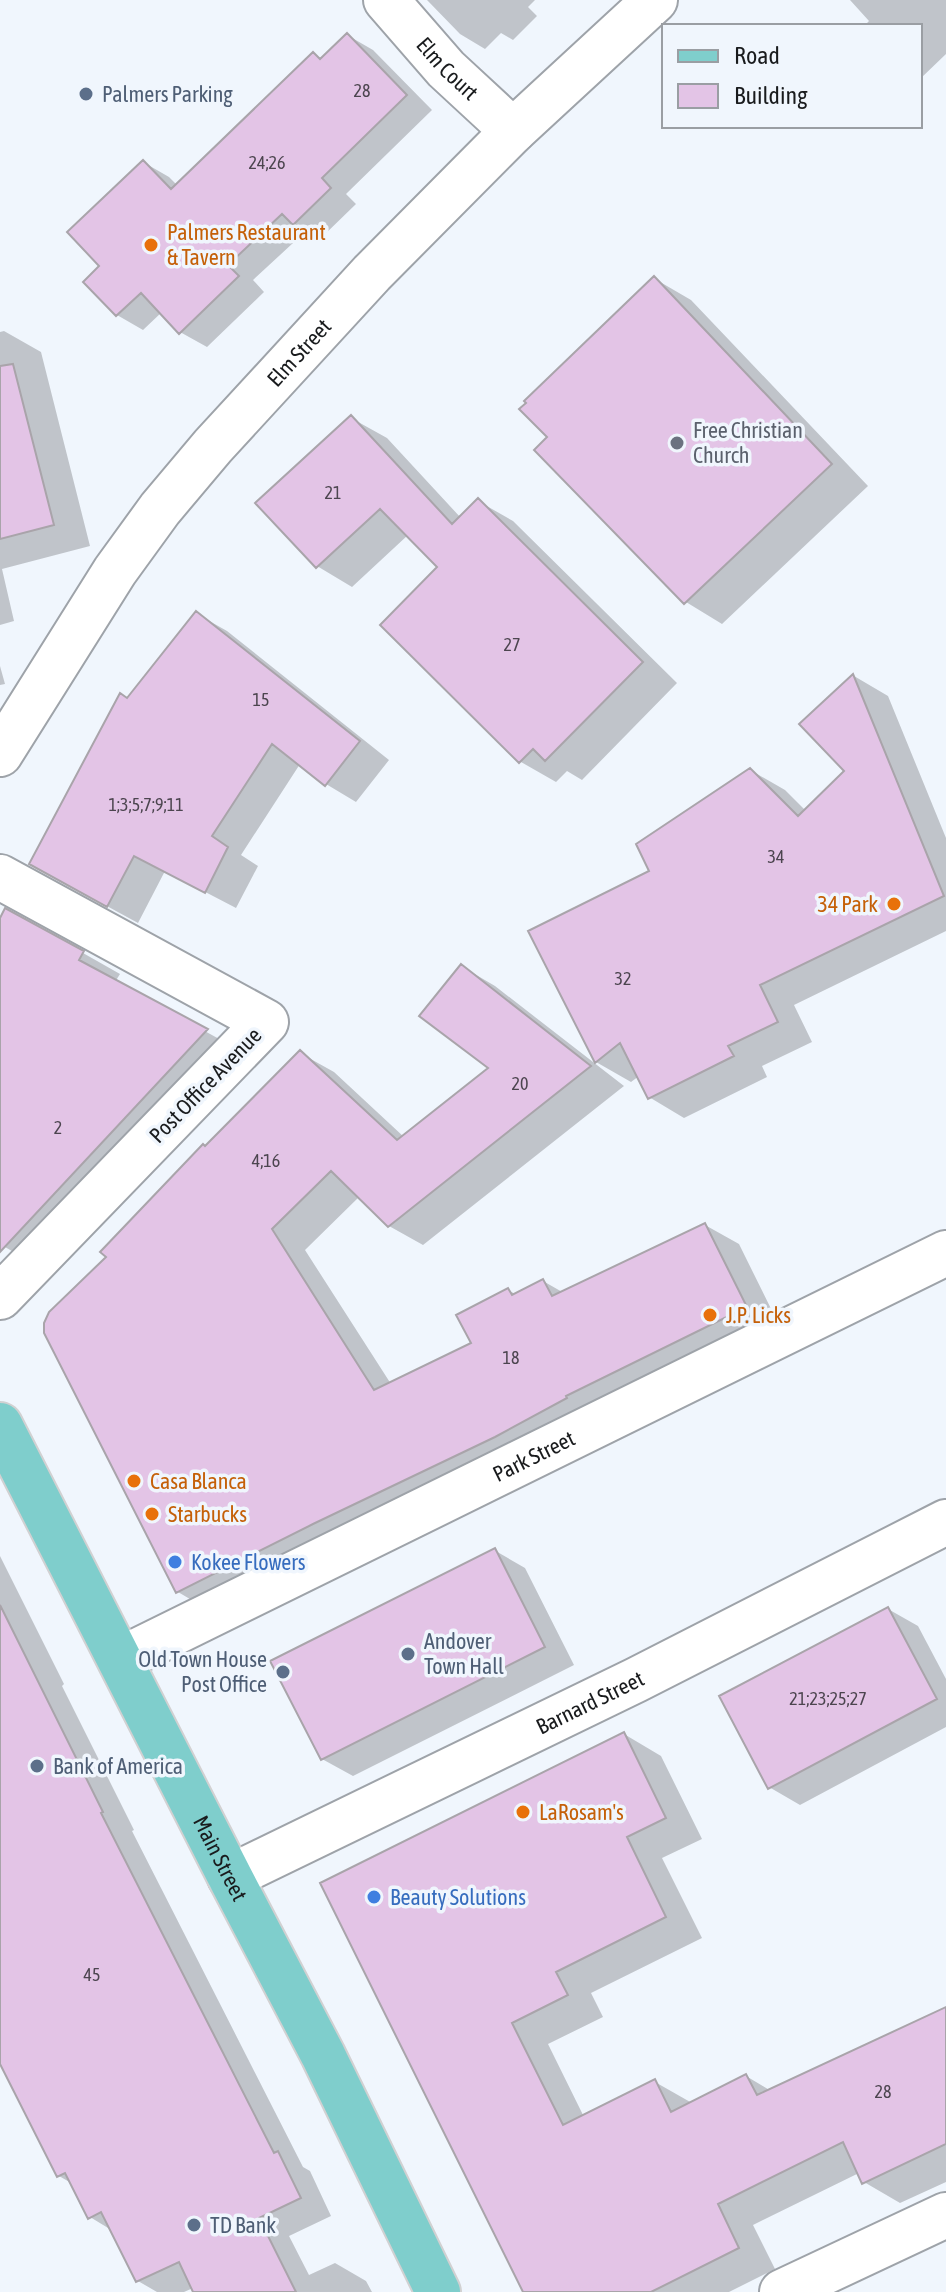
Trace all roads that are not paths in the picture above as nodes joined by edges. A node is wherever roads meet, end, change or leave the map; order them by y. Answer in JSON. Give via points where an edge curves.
{"nodes":[{"id":1,"x":386,"y":0,"type":"edge"},
{"id":2,"x":655,"y":0,"type":"edge"},
{"id":3,"x":513,"y":131,"type":"junction"},
{"id":4,"x":0,"y":754,"type":"edge"},
{"id":5,"x":0,"y":877,"type":"edge"},
{"id":6,"x":946,"y":1253,"type":"edge"},
{"id":7,"x":0,"y":1297,"type":"edge"},
{"id":8,"x":0,"y":1425,"type":"edge"},
{"id":9,"x":946,"y":1522,"type":"edge"},
{"id":10,"x":121,"y":1659,"type":"junction"},
{"id":11,"x":230,"y":1877,"type":"junction"},
{"id":12,"x":946,"y":2215,"type":"edge"},
{"id":13,"x":438,"y":2292,"type":"edge"},
{"id":14,"x":782,"y":2292,"type":"edge"}],
"edges":[{"from":1,"to":3,"type":"street","name":"Elm Court","via":[[446,69]]},
{"from":2,"to":3,"type":"street","name":"Elm Street"},
{"from":3,"to":4,"type":"street","name":"Elm Street","via":[[372,273],[178,488],[115,571]]},
{"from":5,"to":7,"type":"street","name":"Post Office Avenue","via":[[266,1022]]},
{"from":6,"to":10,"type":"street","name":"Park Street"},
{"from":8,"to":10,"type":"main road","name":"Main Street"},
{"from":9,"to":11,"type":"street","name":"Barnard Street"},
{"from":10,"to":11,"type":"main road","name":"Main Street"},
{"from":11,"to":13,"type":"main road","name":"Main Street"},
{"from":12,"to":14,"type":"street"}]}
